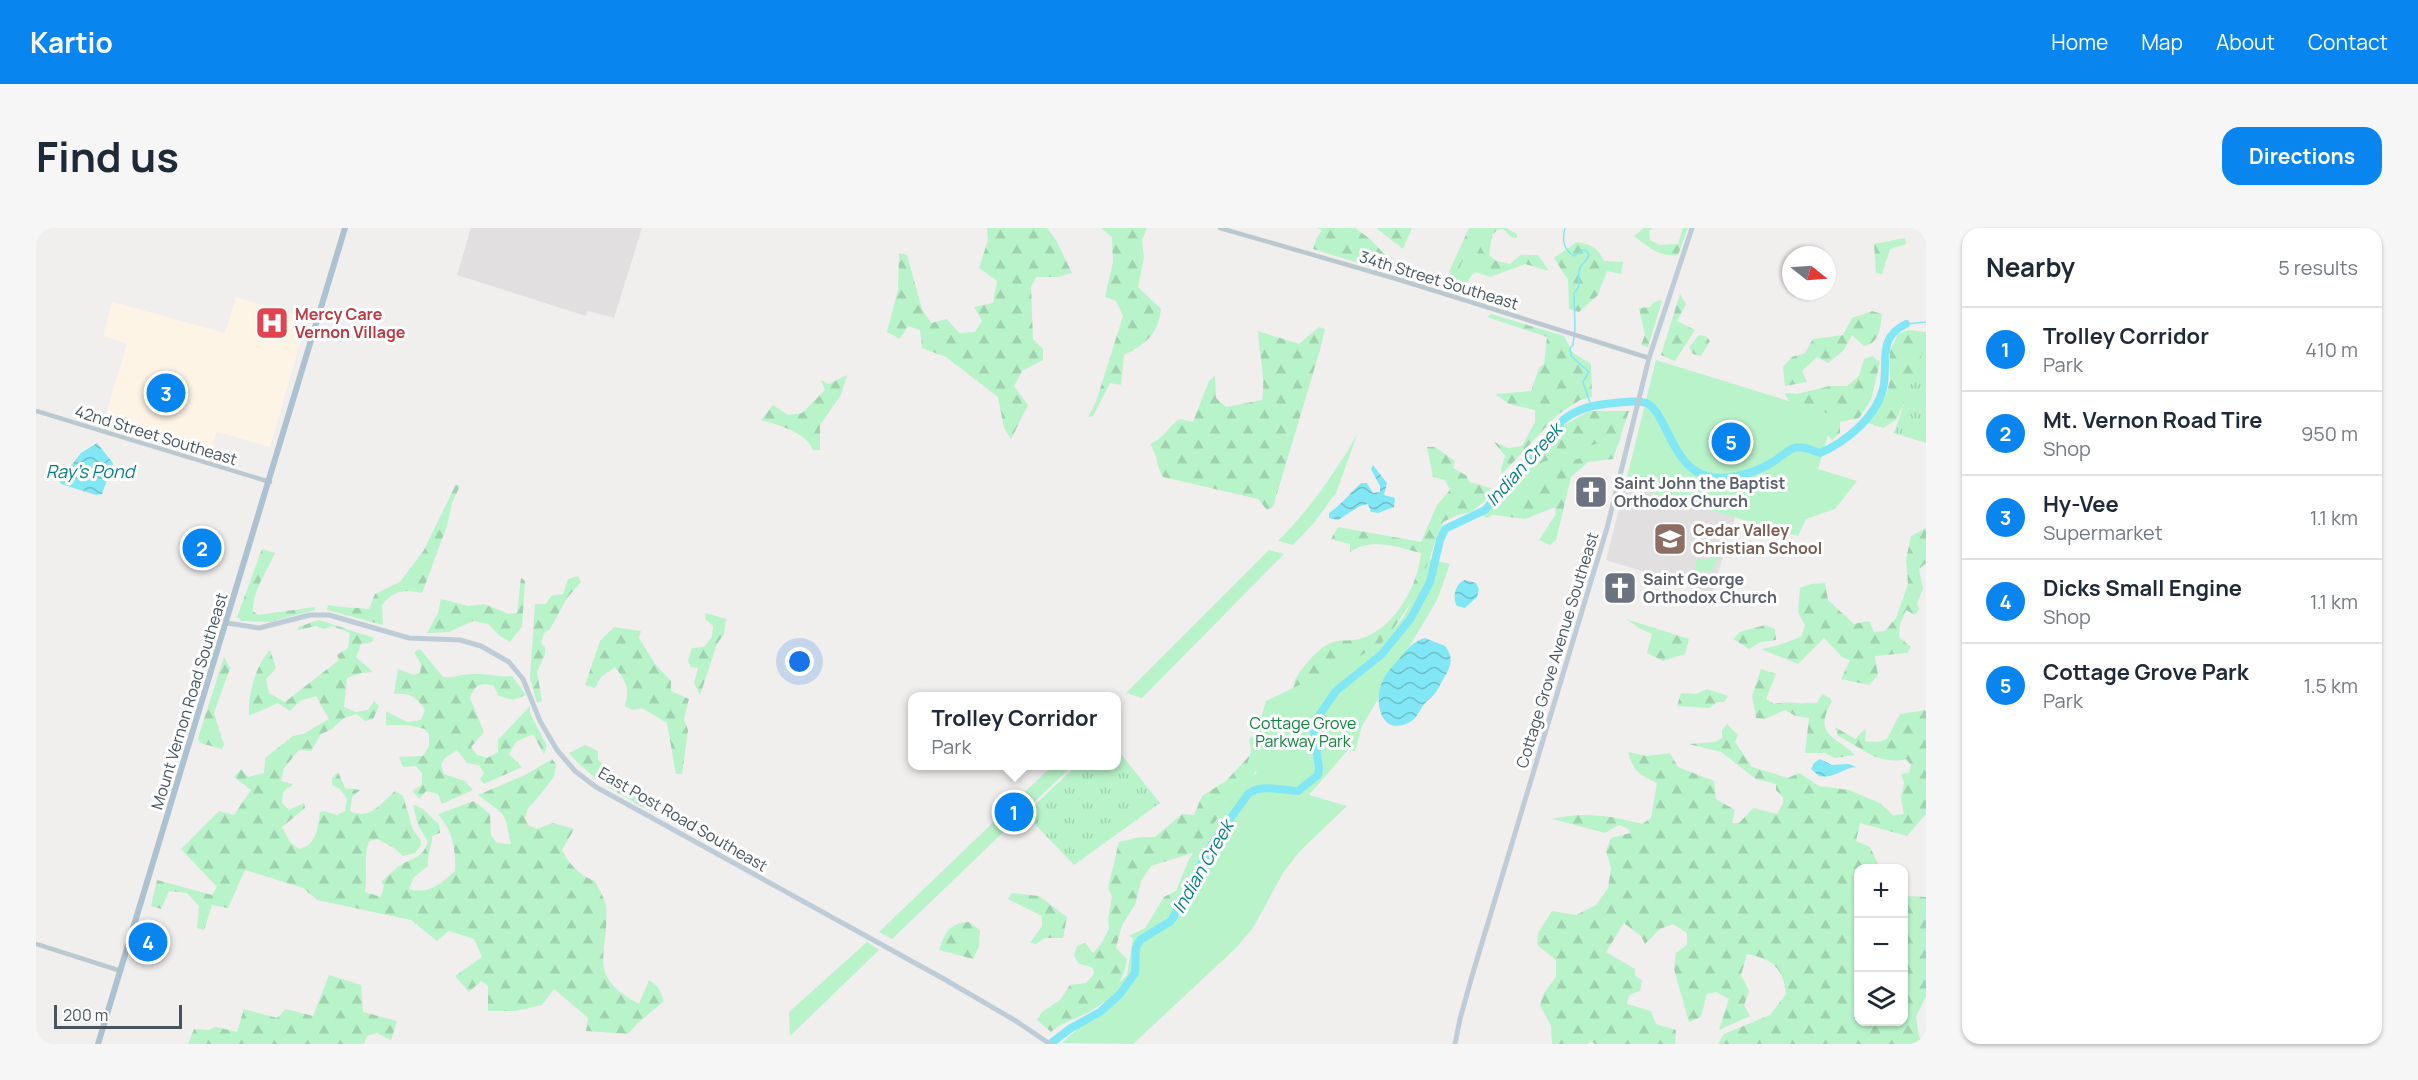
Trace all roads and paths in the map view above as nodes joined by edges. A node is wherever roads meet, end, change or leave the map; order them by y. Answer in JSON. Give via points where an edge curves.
{"nodes":[{"id":1,"x":345,"y":228,"type":"edge"},
{"id":2,"x":1220,"y":228,"type":"edge"},
{"id":3,"x":1692,"y":228,"type":"edge"},
{"id":4,"x":1649,"y":358,"type":"junction"},
{"id":5,"x":36,"y":411,"type":"edge"},
{"id":6,"x":270,"y":482,"type":"junction"},
{"id":7,"x":227,"y":623,"type":"junction"},
{"id":8,"x":36,"y":944,"type":"edge"},
{"id":9,"x":121,"y":971,"type":"junction"},
{"id":10,"x":98,"y":1044,"type":"edge"},
{"id":11,"x":1050,"y":1044,"type":"edge"},
{"id":12,"x":1455,"y":1044,"type":"edge"}],
"edges":[{"from":1,"to":6,"type":"main road","name":"Mount Vernon Road Southeast"},
{"from":2,"to":4,"type":"street","name":"34th Street Southeast"},
{"from":3,"to":4,"type":"main road","name":"Cottage Grove Avenue Southeast"},
{"from":4,"to":12,"type":"main road","name":"Cottage Grove Avenue Southeast","via":[[1602,546]]},
{"from":5,"to":6,"type":"street","name":"42nd Street Southeast"},
{"from":6,"to":7,"type":"main road","name":"Mount Vernon Road Southeast"},
{"from":7,"to":9,"type":"main road","name":"Mount Vernon Road Southeast"},
{"from":7,"to":11,"type":"main road","name":"East Post Road Southeast","via":[[259,628],[310,615],[329,615],[409,638],[460,640],[492,651],[509,662],[523,679],[548,736],[563,758],[589,782],[944,979]]},
{"from":8,"to":9,"type":"street"},
{"from":9,"to":10,"type":"main road","name":"Mount Vernon Road Southeast"}]}
